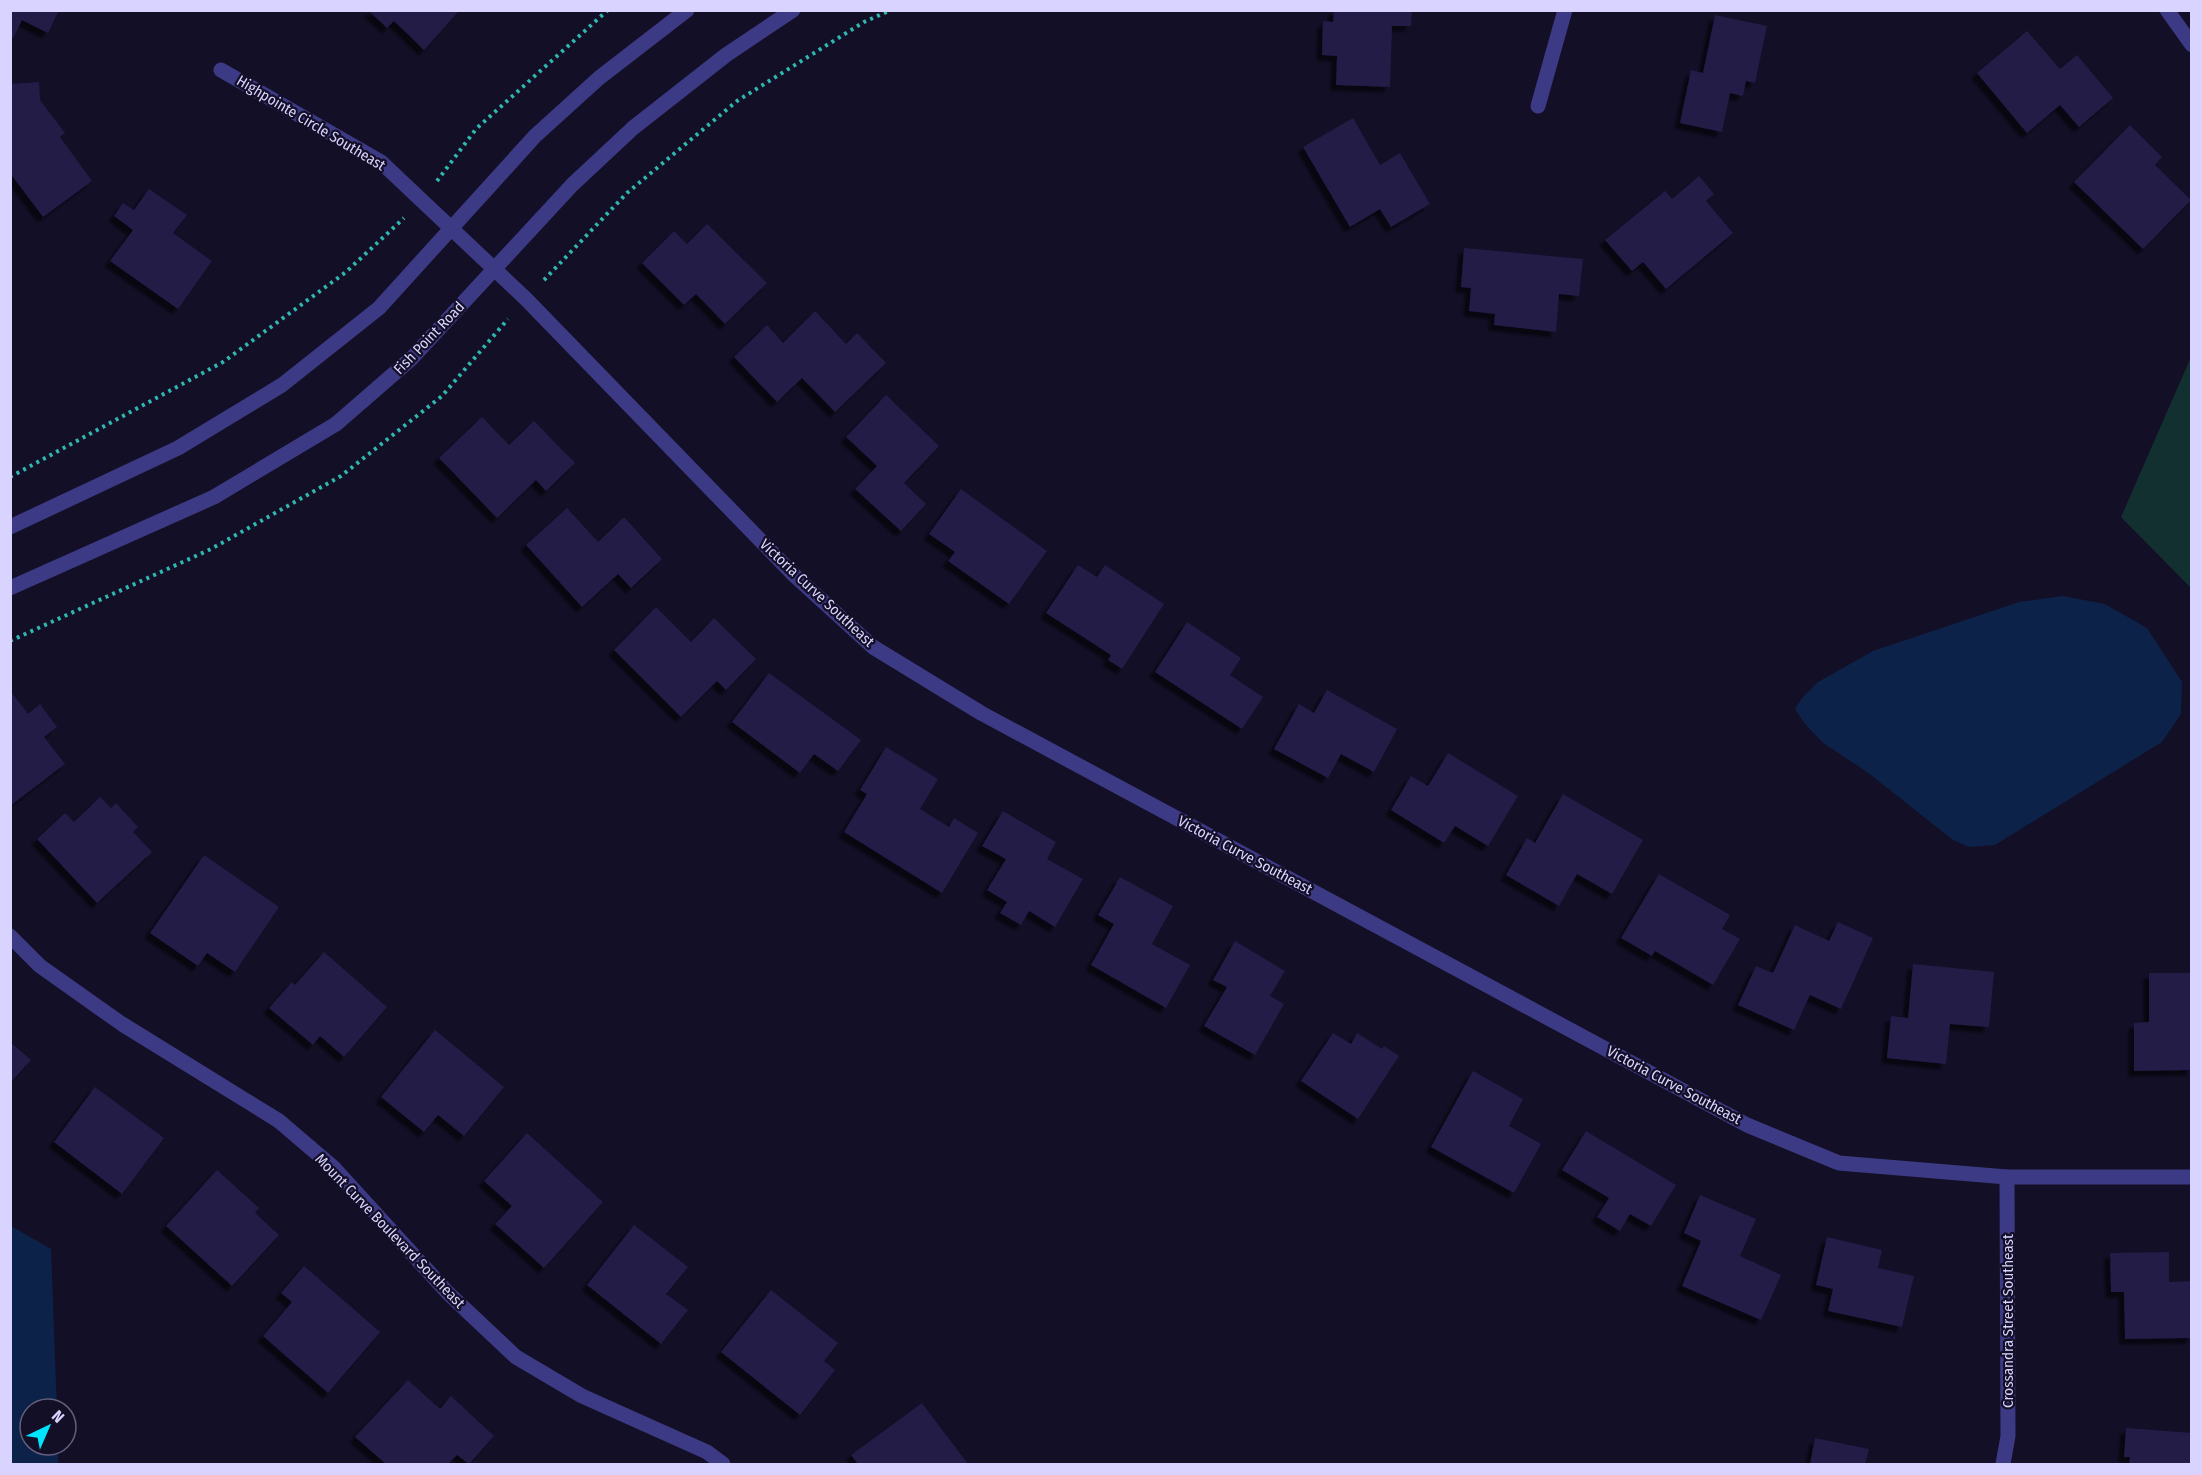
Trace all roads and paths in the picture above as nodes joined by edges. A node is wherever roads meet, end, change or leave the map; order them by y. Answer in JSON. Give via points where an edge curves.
{"nodes":[{"id":1,"x":608,"y":10,"type":"edge"},
{"id":2,"x":687,"y":10,"type":"edge"},
{"id":3,"x":793,"y":10,"type":"edge"},
{"id":4,"x":1566,"y":10,"type":"edge"},
{"id":5,"x":2167,"y":10,"type":"edge"},
{"id":6,"x":2192,"y":45,"type":"edge"},
{"id":7,"x":221,"y":70,"type":"dead end"},
{"id":8,"x":1538,"y":106,"type":"dead end"},
{"id":9,"x":423,"y":201,"type":"junction"},
{"id":10,"x":451,"y":227,"type":"junction"},
{"id":11,"x":495,"y":268,"type":"junction"},
{"id":12,"x":10,"y":477,"type":"edge"},
{"id":13,"x":10,"y":527,"type":"edge"},
{"id":14,"x":10,"y":588,"type":"edge"},
{"id":15,"x":10,"y":936,"type":"edge"},
{"id":16,"x":2007,"y":1177,"type":"junction"},
{"id":17,"x":2192,"y":1177,"type":"edge"},
{"id":18,"x":723,"y":1464,"type":"edge"},
{"id":19,"x":2003,"y":1464,"type":"edge"}],
"edges":[{"from":1,"to":9,"type":"path","via":[[477,129]]},
{"from":2,"to":10,"type":"street","via":[[599,78],[535,136]]},
{"from":3,"to":11,"type":"street","name":"Fish Point Road","via":[[726,55],[633,128],[572,185]]},
{"from":4,"to":8,"type":"street"},
{"from":5,"to":6,"type":"street"},
{"from":7,"to":9,"type":"street","name":"Highpointe Circle Southeast","via":[[381,162]]},
{"from":9,"to":10,"type":"street","name":"Highpointe Circle Southeast"},
{"from":9,"to":12,"type":"path","via":[[346,272],[223,362]]},
{"from":10,"to":11,"type":"street","name":"Victoria Curve Southeast"},
{"from":10,"to":13,"type":"street","via":[[379,308],[282,385],[178,448]]},
{"from":11,"to":14,"type":"street","name":"Fish Point Road","via":[[412,358],[336,424],[214,497]]},
{"from":11,"to":16,"type":"street","name":"Victoria Curve Southeast","via":[[794,575],[873,647],[981,713],[1747,1125],[1839,1163]]},
{"from":15,"to":18,"type":"street","name":"Mount Curve Boulevard Southeast","via":[[40,966],[122,1024],[279,1121],[334,1168],[448,1293],[516,1357],[582,1396],[706,1452]]},
{"from":16,"to":17,"type":"street","name":"Victoria Curve Southeast"},
{"from":16,"to":19,"type":"street","name":"Crossandra Street Southeast","via":[[2008,1436]]}]}
